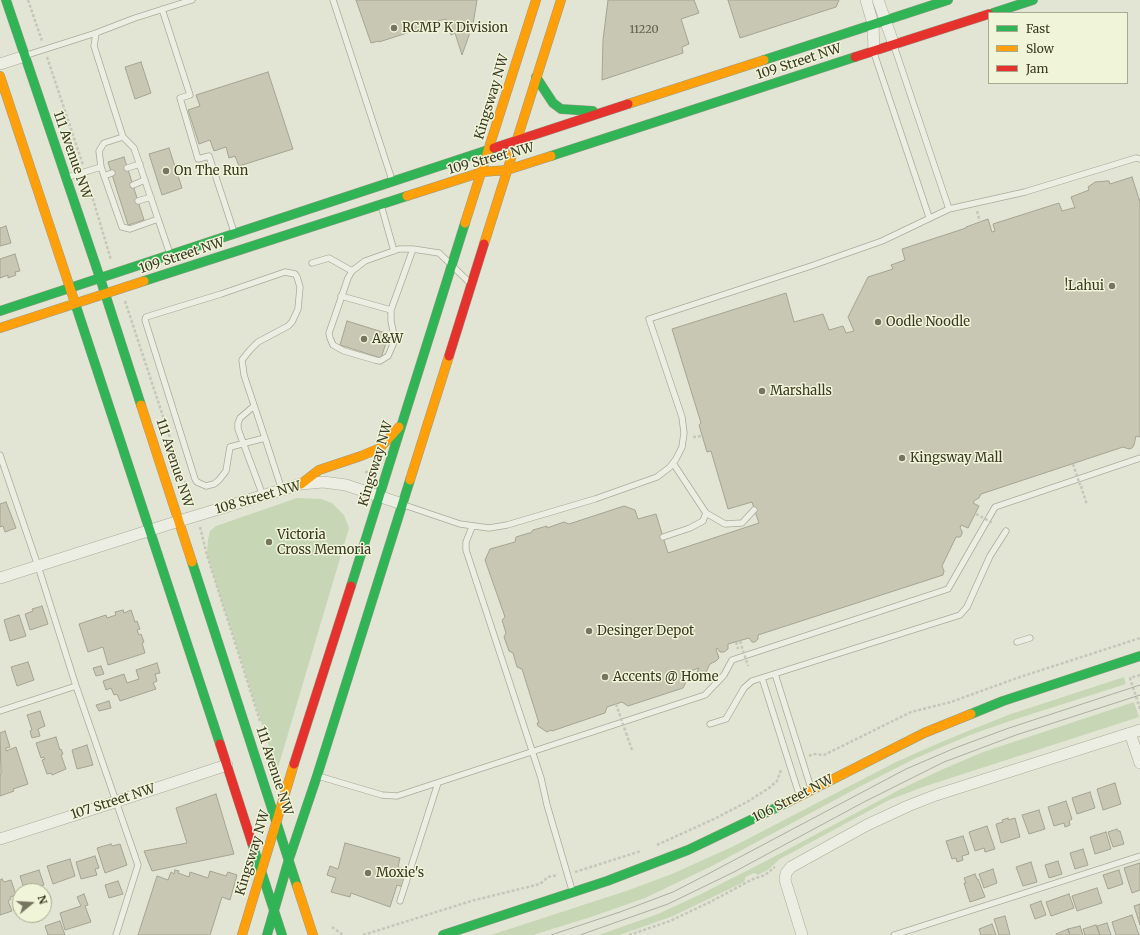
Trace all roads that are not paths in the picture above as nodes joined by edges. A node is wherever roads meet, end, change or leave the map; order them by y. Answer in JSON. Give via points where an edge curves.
{"nodes":[{"id":1,"x":6,"y":0,"type":"edge"},
{"id":2,"x":192,"y":0,"type":"edge"},
{"id":3,"x":333,"y":0,"type":"edge"},
{"id":4,"x":536,"y":0,"type":"edge"},
{"id":5,"x":561,"y":0,"type":"edge"},
{"id":6,"x":866,"y":0,"type":"edge"},
{"id":7,"x":878,"y":0,"type":"edge"},
{"id":8,"x":948,"y":0,"type":"edge"},
{"id":9,"x":1033,"y":0,"type":"edge"},
{"id":10,"x":162,"y":9,"type":"junction"},
{"id":11,"x":996,"y":12,"type":"edge"},
{"id":12,"x":988,"y":14,"type":"edge"},
{"id":13,"x":885,"y":20,"type":"junction"},
{"id":14,"x":873,"y":24,"type":"junction"},
{"id":15,"x":96,"y":33,"type":"junction"},
{"id":16,"x":894,"y":45,"type":"junction"},
{"id":17,"x":874,"y":51,"type":"junction"},
{"id":18,"x":25,"y":56,"type":"junction"},
{"id":19,"x":0,"y":64,"type":"edge"},
{"id":20,"x":0,"y":76,"type":"edge"},
{"id":21,"x":536,"y":77,"type":"junction"},
{"id":22,"x":602,"y":112,"type":"junction"},
{"id":23,"x":123,"y":137,"type":"junction"},
{"id":24,"x":516,"y":140,"type":"junction"},
{"id":25,"x":489,"y":150,"type":"junction"},
{"id":26,"x":1140,"y":159,"type":"edge"},
{"id":27,"x":140,"y":164,"type":"junction"},
{"id":28,"x":101,"y":167,"type":"junction"},
{"id":29,"x":127,"y":168,"type":"dead end"},
{"id":30,"x":507,"y":170,"type":"junction"},
{"id":31,"x":482,"y":172,"type":"junction"},
{"id":32,"x":112,"y":173,"type":"dead end"},
{"id":33,"x":104,"y":176,"type":"junction"},
{"id":34,"x":66,"y":178,"type":"junction"},
{"id":35,"x":145,"y":180,"type":"junction"},
{"id":36,"x":392,"y":182,"type":"junction"},
{"id":37,"x":133,"y":185,"type":"dead end"},
{"id":38,"x":117,"y":190,"type":"dead end"},
{"id":39,"x":110,"y":193,"type":"junction"},
{"id":40,"x":151,"y":197,"type":"junction"},
{"id":41,"x":138,"y":201,"type":"dead end"},
{"id":42,"x":380,"y":205,"type":"junction"},
{"id":43,"x":122,"y":206,"type":"dead end"},
{"id":44,"x":116,"y":209,"type":"junction"},
{"id":45,"x":949,"y":209,"type":"junction"},
{"id":46,"x":929,"y":218,"type":"junction"},
{"id":47,"x":158,"y":219,"type":"junction"},
{"id":48,"x":235,"y":234,"type":"junction"},
{"id":49,"x":413,"y":249,"type":"junction"},
{"id":50,"x":394,"y":251,"type":"junction"},
{"id":51,"x":170,"y":255,"type":"junction"},
{"id":52,"x":312,"y":263,"type":"dead end"},
{"id":53,"x":453,"y":266,"type":"junction"},
{"id":54,"x":352,"y":271,"type":"junction"},
{"id":55,"x":100,"y":278,"type":"junction"},
{"id":56,"x":471,"y":285,"type":"junction"},
{"id":57,"x":71,"y":288,"type":"junction"},
{"id":58,"x":105,"y":295,"type":"junction"},
{"id":59,"x":341,"y":296,"type":"junction"},
{"id":60,"x":76,"y":304,"type":"junction"},
{"id":61,"x":391,"y":310,"type":"junction"},
{"id":62,"x":0,"y":311,"type":"edge"},
{"id":63,"x":0,"y":328,"type":"edge"},
{"id":64,"x":254,"y":406,"type":"junction"},
{"id":65,"x":403,"y":421,"type":"junction"},
{"id":66,"x":265,"y":438,"type":"junction"},
{"id":67,"x":244,"y":444,"type":"junction"},
{"id":68,"x":0,"y":455,"type":"edge"},
{"id":69,"x":1140,"y":458,"type":"edge"},
{"id":70,"x":673,"y":463,"type":"junction"},
{"id":71,"x":301,"y":484,"type":"junction"},
{"id":72,"x":282,"y":490,"type":"junction"},
{"id":73,"x":263,"y":496,"type":"junction"},
{"id":74,"x":380,"y":497,"type":"junction"},
{"id":75,"x":402,"y":504,"type":"junction"},
{"id":76,"x":754,"y":510,"type":"dead end"},
{"id":77,"x":706,"y":513,"type":"junction"},
{"id":78,"x":179,"y":521,"type":"junction"},
{"id":79,"x":472,"y":527,"type":"junction"},
{"id":80,"x":151,"y":530,"type":"junction"},
{"id":81,"x":1006,"y":531,"type":"dead end"},
{"id":82,"x":664,"y":537,"type":"dead end"},
{"id":83,"x":38,"y":566,"type":"junction"},
{"id":84,"x":0,"y":578,"type":"edge"},
{"id":85,"x":1030,"y":638,"type":"dead end"},
{"id":86,"x":1018,"y":642,"type":"dead end"},
{"id":87,"x":1140,"y":656,"type":"edge"},
{"id":88,"x":775,"y":674,"type":"junction"},
{"id":89,"x":762,"y":678,"type":"junction"},
{"id":90,"x":76,"y":686,"type":"junction"},
{"id":91,"x":0,"y":711,"type":"edge"},
{"id":92,"x":710,"y":724,"type":"dead end"},
{"id":93,"x":1135,"y":732,"type":"edge"},
{"id":94,"x":532,"y":751,"type":"junction"},
{"id":95,"x":1140,"y":763,"type":"edge"},
{"id":96,"x":227,"y":765,"type":"junction"},
{"id":97,"x":318,"y":776,"type":"junction"},
{"id":98,"x":438,"y":783,"type":"junction"},
{"id":99,"x":811,"y":790,"type":"junction"},
{"id":100,"x":800,"y":796,"type":"junction"},
{"id":101,"x":115,"y":802,"type":"junction"},
{"id":102,"x":276,"y":820,"type":"junction"},
{"id":103,"x":0,"y":839,"type":"edge"},
{"id":104,"x":1140,"y":856,"type":"edge"},
{"id":105,"x":289,"y":859,"type":"junction"},
{"id":106,"x":261,"y":870,"type":"junction"},
{"id":107,"x":573,"y":892,"type":"junction"},
{"id":108,"x":400,"y":901,"type":"dead end"},
{"id":109,"x":274,"y":910,"type":"junction"},
{"id":110,"x":115,"y":935,"type":"edge"},
{"id":111,"x":242,"y":935,"type":"edge"},
{"id":112,"x":266,"y":935,"type":"edge"},
{"id":113,"x":282,"y":935,"type":"edge"},
{"id":114,"x":313,"y":935,"type":"edge"},
{"id":115,"x":443,"y":935,"type":"edge"},
{"id":116,"x":802,"y":935,"type":"edge"},
{"id":117,"x":894,"y":935,"type":"edge"}],
"edges":[{"from":1,"to":18,"type":"main road","name":"111 Avenue NW"},
{"from":2,"to":10,"type":"lane"},
{"from":3,"to":36,"type":"lane"},
{"from":4,"to":25,"type":"main road","name":"Kingsway NW"},
{"from":5,"to":21,"type":"main road"},
{"from":6,"to":14,"type":"street"},
{"from":7,"to":13,"type":"street"},
{"from":8,"to":13,"type":"main road","name":"109 Street NW"},
{"from":9,"to":11,"type":"main road"},
{"from":10,"to":15,"type":"lane"},
{"from":10,"to":48,"type":"lane","via":[[190,95],[180,98],[198,159],[209,156]]},
{"from":12,"to":16,"type":"main road","name":"109 Street NW"},
{"from":13,"to":14,"type":"main road","name":"109 Street NW"},
{"from":13,"to":16,"type":"street"},
{"from":14,"to":17,"type":"street"},
{"from":14,"to":22,"type":"main road","name":"109 Street NW"},
{"from":15,"to":18,"type":"lane"},
{"from":15,"to":23,"type":"lane","via":[[94,46]]},
{"from":16,"to":17,"type":"main road","name":"109 Street NW"},
{"from":16,"to":45,"type":"lane"},
{"from":17,"to":30,"type":"main road","name":"109 Street NW"},
{"from":17,"to":46,"type":"lane"},
{"from":18,"to":19,"type":"street"},
{"from":18,"to":34,"type":"main road","name":"111 Avenue NW"},
{"from":20,"to":57,"type":"main road"},
{"from":21,"to":22,"type":"main road","via":[[561,109]]},
{"from":21,"to":24,"type":"main road"},
{"from":22,"to":24,"type":"main road","name":"109 Street NW"},
{"from":23,"to":27,"type":"lane","via":[[134,148]]},
{"from":23,"to":28,"type":"lane","via":[[104,143],[99,151]]},
{"from":24,"to":25,"type":"main road","name":"109 Street NW"},
{"from":24,"to":30,"type":"main road"},
{"from":25,"to":31,"type":"main road","name":"Kingsway NW"},
{"from":25,"to":36,"type":"main road","name":"109 Street NW"},
{"from":26,"to":45,"type":"lane","via":[[1136,158],[1026,192]]},
{"from":27,"to":29,"type":"lane"},
{"from":27,"to":35,"type":"lane"},
{"from":28,"to":33,"type":"lane"},
{"from":28,"to":34,"type":"lane"},
{"from":30,"to":31,"type":"main road","name":"109 Street NW"},
{"from":30,"to":56,"type":"main road"},
{"from":31,"to":42,"type":"main road","name":"109 Street NW"},
{"from":31,"to":53,"type":"main road","name":"Kingsway NW"},
{"from":32,"to":33,"type":"lane"},
{"from":33,"to":39,"type":"lane"},
{"from":34,"to":55,"type":"main road","name":"111 Avenue NW"},
{"from":35,"to":37,"type":"lane"},
{"from":35,"to":40,"type":"lane"},
{"from":36,"to":48,"type":"main road","name":"109 Street NW"},
{"from":38,"to":39,"type":"lane"},
{"from":39,"to":44,"type":"lane"},
{"from":40,"to":41,"type":"lane"},
{"from":40,"to":47,"type":"lane"},
{"from":42,"to":50,"type":"lane"},
{"from":42,"to":58,"type":"main road","name":"109 Street NW"},
{"from":43,"to":44,"type":"lane"},
{"from":44,"to":47,"type":"lane","via":[[122,227],[130,229]]},
{"from":45,"to":46,"type":"lane"},
{"from":46,"to":70,"type":"lane","via":[[855,251],[649,319],[683,422],[682,447]]},
{"from":47,"to":51,"type":"lane"},
{"from":48,"to":51,"type":"main road","name":"109 Street NW"},
{"from":49,"to":50,"type":"lane"},
{"from":49,"to":53,"type":"lane","via":[[439,253]]},
{"from":49,"to":61,"type":"lane"},
{"from":50,"to":54,"type":"lane","via":[[365,261]]},
{"from":51,"to":55,"type":"main road","name":"109 Street NW"},
{"from":52,"to":54,"type":"lane","via":[[329,258]]},
{"from":53,"to":56,"type":"lane"},
{"from":53,"to":65,"type":"main road","name":"Kingsway NW"},
{"from":54,"to":59,"type":"lane"},
{"from":55,"to":57,"type":"main road","name":"109 Street NW"},
{"from":55,"to":58,"type":"main road","name":"111 Avenue NW"},
{"from":56,"to":75,"type":"main road"},
{"from":57,"to":60,"type":"main road"},
{"from":57,"to":62,"type":"main road","name":"109 Street NW"},
{"from":58,"to":60,"type":"main road","name":"109 Street NW"},
{"from":58,"to":78,"type":"main road","name":"111 Avenue NW"},
{"from":59,"to":61,"type":"lane"},
{"from":59,"to":61,"type":"lane","via":[[329,333],[333,345],[344,352],[380,361],[388,356],[395,340]]},
{"from":60,"to":63,"type":"main road","name":"109 Street NW"},
{"from":60,"to":80,"type":"main road"},
{"from":64,"to":66,"type":"lane"},
{"from":64,"to":67,"type":"lane","via":[[238,423]]},
{"from":64,"to":67,"type":"lane","via":[[242,360],[258,342],[292,322],[298,309],[300,287],[295,274],[285,272],[146,317],[197,482],[206,486],[220,480],[226,471],[230,447]]},
{"from":65,"to":71,"type":"main road","via":[[380,448],[319,470]]},
{"from":65,"to":74,"type":"main road","name":"Kingsway NW"},
{"from":66,"to":67,"type":"lane"},
{"from":66,"to":72,"type":"lane"},
{"from":67,"to":73,"type":"lane"},
{"from":68,"to":83,"type":"lane"},
{"from":69,"to":94,"type":"lane","via":[[995,506],[948,589],[732,660],[724,675],[705,695]]},
{"from":70,"to":77,"type":"lane"},
{"from":70,"to":79,"type":"lane","via":[[657,477],[622,490],[507,525]]},
{"from":71,"to":72,"type":"street","name":"108 Street NW"},
{"from":71,"to":74,"type":"street","name":"108 Street NW","via":[[323,482],[346,485]]},
{"from":72,"to":73,"type":"street","name":"108 Street NW"},
{"from":73,"to":78,"type":"street","name":"108 Street NW"},
{"from":74,"to":75,"type":"street","name":"108 Street NW"},
{"from":74,"to":102,"type":"main road","name":"Kingsway NW"},
{"from":75,"to":79,"type":"lane"},
{"from":75,"to":97,"type":"main road"},
{"from":76,"to":77,"type":"lane","via":[[742,523],[725,524]]},
{"from":77,"to":82,"type":"lane","via":[[703,521]]},
{"from":78,"to":80,"type":"street","name":"108 Street NW"},
{"from":78,"to":102,"type":"main road","name":"111 Avenue NW"},
{"from":79,"to":94,"type":"lane","via":[[466,542],[466,550]]},
{"from":80,"to":83,"type":"street","name":"108 Street NW"},
{"from":80,"to":96,"type":"main road"},
{"from":81,"to":88,"type":"lane","via":[[990,556],[967,607],[960,615]]},
{"from":83,"to":84,"type":"street","name":"108 Street NW"},
{"from":83,"to":90,"type":"lane"},
{"from":85,"to":86,"type":"lane"},
{"from":87,"to":99,"type":"main road","name":"106 Street NW","via":[[965,716],[924,733]]},
{"from":88,"to":89,"type":"lane"},
{"from":88,"to":99,"type":"lane"},
{"from":89,"to":92,"type":"lane","via":[[752,681],[744,688],[726,719]]},
{"from":89,"to":100,"type":"lane"},
{"from":90,"to":91,"type":"lane"},
{"from":90,"to":101,"type":"lane"},
{"from":93,"to":95,"type":"street"},
{"from":93,"to":116,"type":"street","via":[[936,795],[867,825],[791,867],[784,880]]},
{"from":94,"to":98,"type":"lane"},
{"from":94,"to":107,"type":"lane"},
{"from":96,"to":101,"type":"street","name":"107 Street NW"},
{"from":96,"to":106,"type":"main road"},
{"from":97,"to":98,"type":"lane","via":[[390,796],[407,794]]},
{"from":97,"to":105,"type":"main road"},
{"from":98,"to":108,"type":"lane"},
{"from":99,"to":100,"type":"main road","name":"106 Street NW"},
{"from":100,"to":107,"type":"main road","name":"106 Street NW","via":[[688,850]]},
{"from":101,"to":103,"type":"street","name":"107 Street NW"},
{"from":101,"to":110,"type":"lane","via":[[138,865]]},
{"from":102,"to":105,"type":"main road","name":"111 Avenue NW"},
{"from":102,"to":106,"type":"main road","name":"Kingsway NW"},
{"from":104,"to":117,"type":"lane"},
{"from":105,"to":109,"type":"main road"},
{"from":105,"to":114,"type":"main road","name":"111 Avenue NW"},
{"from":106,"to":109,"type":"main road"},
{"from":106,"to":111,"type":"main road","name":"Kingsway NW"},
{"from":107,"to":115,"type":"main road","name":"106 Street NW"},
{"from":109,"to":112,"type":"main road"},
{"from":109,"to":113,"type":"main road"}]}
